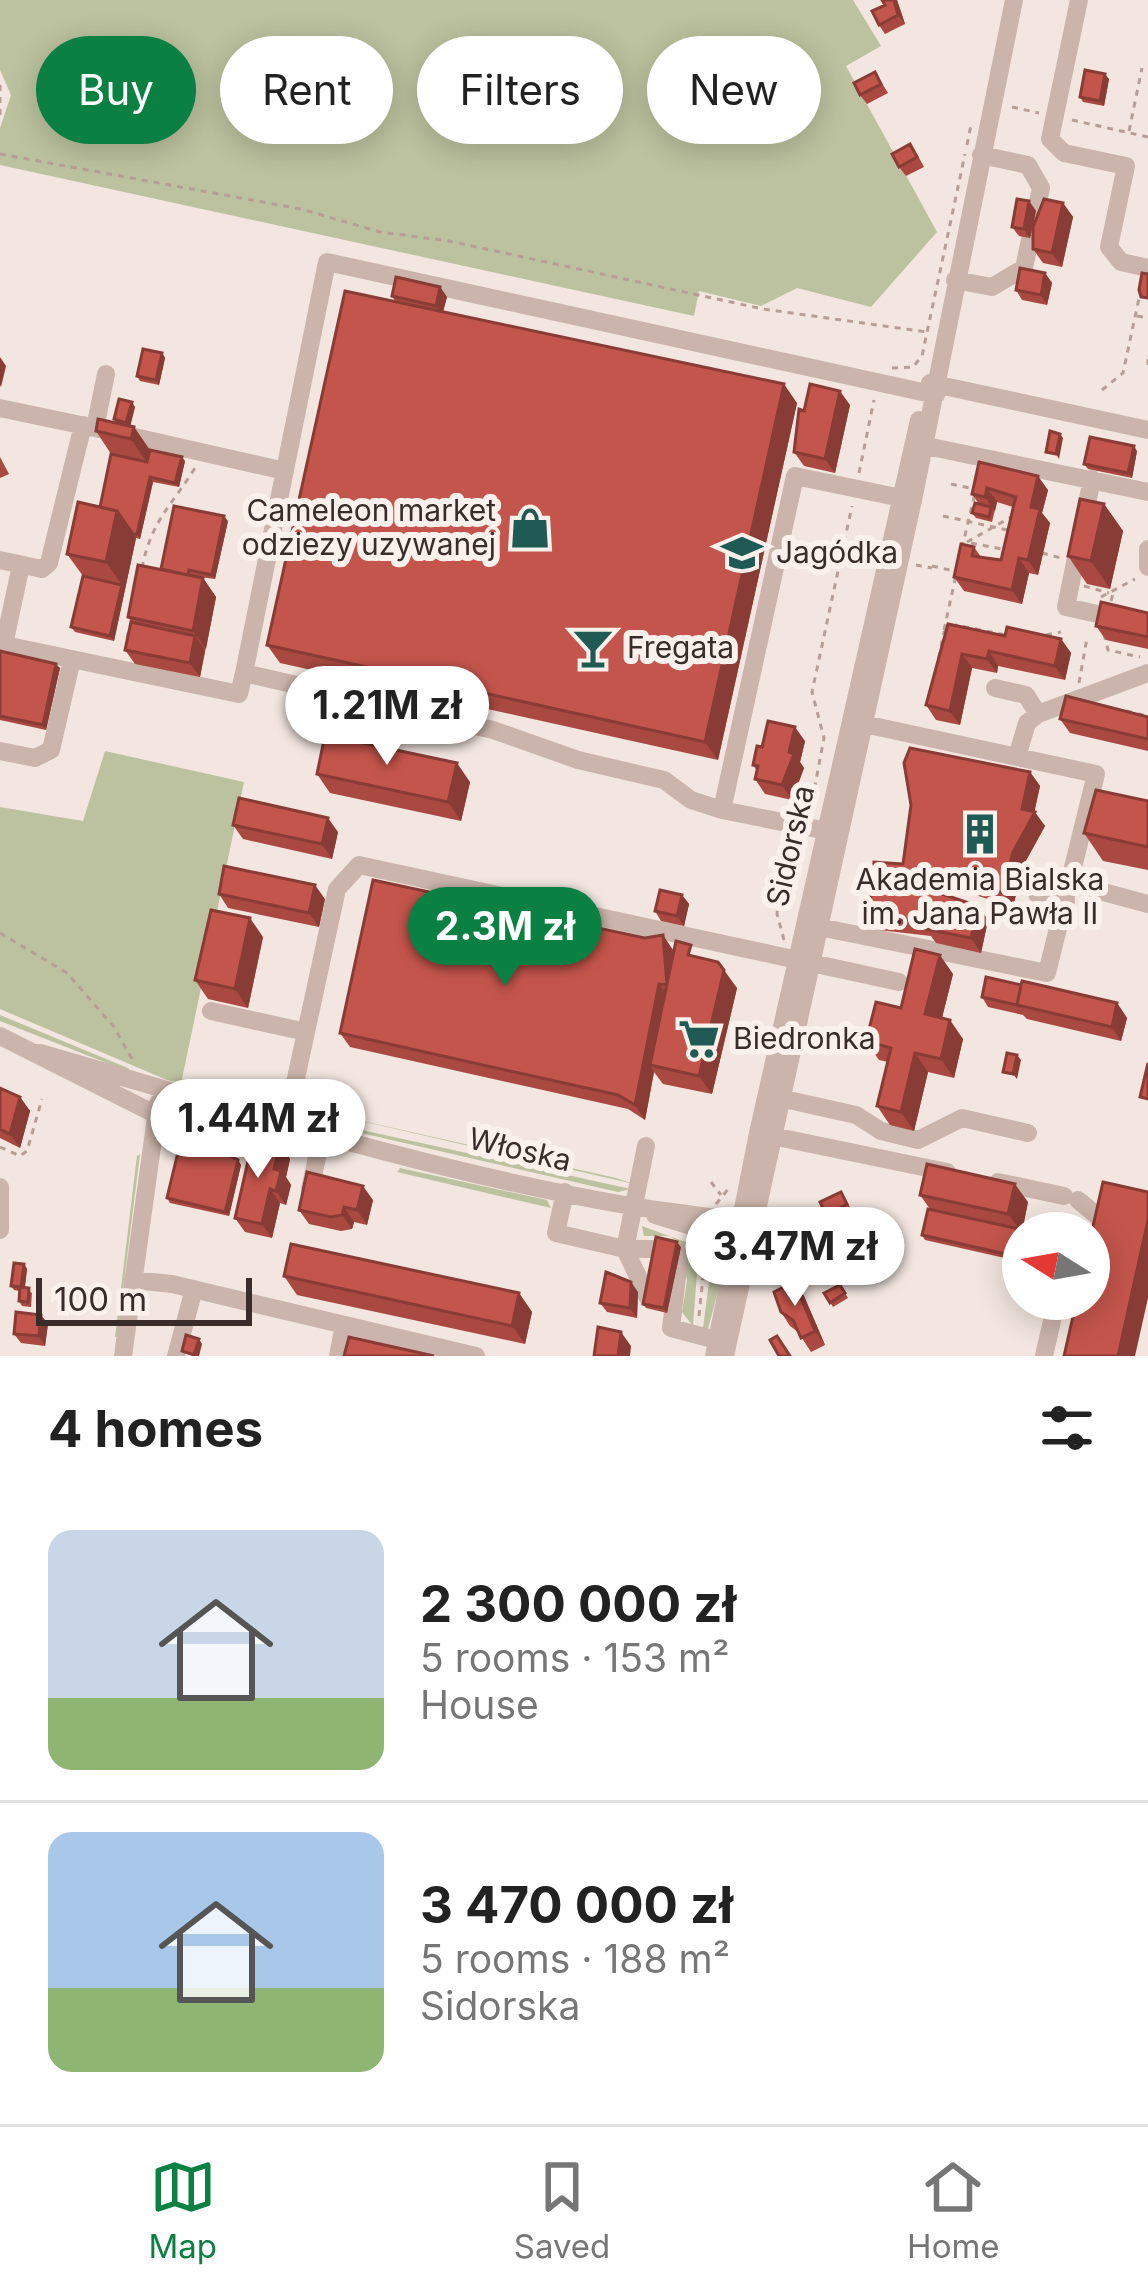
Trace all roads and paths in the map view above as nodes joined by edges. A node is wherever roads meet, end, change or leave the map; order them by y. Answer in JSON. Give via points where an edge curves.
{"nodes":[{"id":1,"x":1014,"y":0,"type":"edge"},
{"id":2,"x":1079,"y":0,"type":"edge"},
{"id":3,"x":1142,"y":68,"type":"dead end"},
{"id":4,"x":0,"y":85,"type":"edge"},
{"id":5,"x":1012,"y":107,"type":"dead end"},
{"id":6,"x":1054,"y":116,"type":"junction"},
{"id":7,"x":973,"y":117,"type":"dead end"},
{"id":8,"x":0,"y":119,"type":"edge"},
{"id":9,"x":1128,"y":133,"type":"junction"},
{"id":10,"x":1148,"y":137,"type":"edge"},
{"id":11,"x":0,"y":154,"type":"edge"},
{"id":12,"x":981,"y":155,"type":"junction"},
{"id":13,"x":1147,"y":268,"type":"edge"},
{"id":14,"x":955,"y":280,"type":"junction"},
{"id":15,"x":1135,"y":315,"type":"junction"},
{"id":16,"x":1148,"y":318,"type":"edge"},
{"id":17,"x":936,"y":340,"type":"junction"},
{"id":18,"x":1148,"y":358,"type":"edge"},
{"id":19,"x":1148,"y":371,"type":"edge"},
{"id":20,"x":882,"y":373,"type":"dead end"},
{"id":21,"x":106,"y":374,"type":"dead end"},
{"id":22,"x":877,"y":389,"type":"dead end"},
{"id":23,"x":932,"y":389,"type":"junction"},
{"id":24,"x":1102,"y":390,"type":"dead end"},
{"id":25,"x":0,"y":408,"type":"edge"},
{"id":26,"x":89,"y":427,"type":"junction"},
{"id":27,"x":1148,"y":430,"type":"edge"},
{"id":28,"x":919,"y":445,"type":"junction"},
{"id":29,"x":205,"y":453,"type":"junction"},
{"id":30,"x":979,"y":457,"type":"junction"},
{"id":31,"x":285,"y":471,"type":"junction"},
{"id":32,"x":1092,"y":479,"type":"junction"},
{"id":33,"x":951,"y":484,"type":"dead end"},
{"id":34,"x":856,"y":488,"type":"junction"},
{"id":35,"x":976,"y":490,"type":"junction"},
{"id":36,"x":1148,"y":492,"type":"edge"},
{"id":37,"x":907,"y":499,"type":"junction"},
{"id":38,"x":1019,"y":513,"type":"edge"},
{"id":39,"x":943,"y":516,"type":"dead end"},
{"id":40,"x":968,"y":522,"type":"junction"},
{"id":41,"x":993,"y":527,"type":"junction"},
{"id":42,"x":1012,"y":531,"type":"junction"},
{"id":43,"x":1020,"y":533,"type":"edge"},
{"id":44,"x":965,"y":541,"type":"junction"},
{"id":45,"x":989,"y":547,"type":"junction"},
{"id":46,"x":1148,"y":549,"type":"edge"},
{"id":47,"x":997,"y":557,"type":"edge"},
{"id":48,"x":0,"y":560,"type":"edge"},
{"id":49,"x":914,"y":564,"type":"dead end"},
{"id":50,"x":21,"y":565,"type":"junction"},
{"id":51,"x":1144,"y":571,"type":"edge"},
{"id":52,"x":956,"y":572,"type":"junction"},
{"id":53,"x":1071,"y":583,"type":"junction"},
{"id":54,"x":138,"y":586,"type":"edge"},
{"id":55,"x":1112,"y":592,"type":"junction"},
{"id":56,"x":134,"y":607,"type":"edge"},
{"id":57,"x":1079,"y":610,"type":"junction"},
{"id":58,"x":1106,"y":615,"type":"junction"},
{"id":59,"x":988,"y":622,"type":"dead end"},
{"id":60,"x":986,"y":631,"type":"junction"},
{"id":61,"x":944,"y":632,"type":"junction"},
{"id":62,"x":1061,"y":632,"type":"dead end"},
{"id":63,"x":1020,"y":635,"type":"edge"},
{"id":64,"x":1037,"y":635,"type":"edge"},
{"id":65,"x":1103,"y":640,"type":"junction"},
{"id":66,"x":2,"y":645,"type":"edge"},
{"id":67,"x":1108,"y":650,"type":"junction"},
{"id":68,"x":1101,"y":653,"type":"dead end"},
{"id":69,"x":72,"y":659,"type":"junction"},
{"id":70,"x":1148,"y":659,"type":"edge"},
{"id":71,"x":121,"y":670,"type":"junction"},
{"id":72,"x":936,"y":670,"type":"edge"},
{"id":73,"x":244,"y":673,"type":"junction"},
{"id":74,"x":1148,"y":673,"type":"edge"},
{"id":75,"x":995,"y":688,"type":"dead end"},
{"id":76,"x":1076,"y":700,"type":"junction"},
{"id":77,"x":1112,"y":708,"type":"edge"},
{"id":78,"x":1038,"y":714,"type":"junction"},
{"id":79,"x":1148,"y":716,"type":"edge"},
{"id":80,"x":858,"y":723,"type":"junction"},
{"id":81,"x":0,"y":751,"type":"edge"},
{"id":82,"x":1017,"y":758,"type":"junction"},
{"id":83,"x":722,"y":810,"type":"junction"},
{"id":84,"x":809,"y":818,"type":"dead end"},
{"id":85,"x":834,"y":833,"type":"junction"},
{"id":86,"x":806,"y":838,"type":"dead end"},
{"id":87,"x":1068,"y":892,"type":"junction"},
{"id":88,"x":1036,"y":894,"type":"dead end"},
{"id":89,"x":1148,"y":904,"type":"edge"},
{"id":90,"x":813,"y":926,"type":"junction"},
{"id":91,"x":0,"y":933,"type":"edge"},
{"id":92,"x":798,"y":958,"type":"junction"},
{"id":93,"x":898,"y":982,"type":"dead end"},
{"id":94,"x":211,"y":1011,"type":"dead end"},
{"id":95,"x":306,"y":1032,"type":"junction"},
{"id":96,"x":0,"y":1037,"type":"edge"},
{"id":97,"x":40,"y":1053,"type":"junction"},
{"id":98,"x":139,"y":1071,"type":"dead end"},
{"id":99,"x":161,"y":1092,"type":"junction"},
{"id":100,"x":775,"y":1097,"type":"junction"},
{"id":101,"x":42,"y":1099,"type":"dead end"},
{"id":102,"x":155,"y":1114,"type":"junction"},
{"id":103,"x":253,"y":1122,"type":"junction"},
{"id":104,"x":1028,"y":1133,"type":"dead end"},
{"id":105,"x":766,"y":1135,"type":"junction"},
{"id":106,"x":322,"y":1136,"type":"junction"},
{"id":107,"x":272,"y":1142,"type":"junction"},
{"id":108,"x":646,"y":1146,"type":"dead end"},
{"id":109,"x":0,"y":1148,"type":"edge"},
{"id":110,"x":711,"y":1182,"type":"dead end"},
{"id":111,"x":0,"y":1187,"type":"edge"},
{"id":112,"x":728,"y":1189,"type":"dead end"},
{"id":113,"x":565,"y":1192,"type":"junction"},
{"id":114,"x":722,"y":1197,"type":"junction"},
{"id":115,"x":716,"y":1204,"type":"dead end"},
{"id":116,"x":634,"y":1207,"type":"junction"},
{"id":117,"x":1092,"y":1212,"type":"edge"},
{"id":118,"x":0,"y":1230,"type":"edge"},
{"id":119,"x":742,"y":1233,"type":"junction"},
{"id":120,"x":706,"y":1248,"type":"dead end"},
{"id":121,"x":626,"y":1249,"type":"junction"},
{"id":122,"x":133,"y":1280,"type":"junction"},
{"id":123,"x":668,"y":1282,"type":"junction"},
{"id":124,"x":194,"y":1289,"type":"junction"},
{"id":125,"x":1052,"y":1320,"type":"edge"},
{"id":126,"x":344,"y":1325,"type":"junction"},
{"id":127,"x":716,"y":1346,"type":"edge"},
{"id":128,"x":123,"y":1356,"type":"edge"},
{"id":129,"x":176,"y":1356,"type":"edge"},
{"id":130,"x":338,"y":1356,"type":"edge"},
{"id":131,"x":476,"y":1356,"type":"edge"},
{"id":132,"x":1044,"y":1356,"type":"edge"}],
"edges":[{"from":1,"to":12,"type":"street","name":"Sidorska"},
{"from":2,"to":6,"type":"street"},
{"from":3,"to":9,"type":"path"},
{"from":4,"to":8,"type":"path"},
{"from":5,"to":6,"type":"path"},
{"from":6,"to":9,"type":"path"},
{"from":6,"to":13,"type":"street","via":[[1050,139],[1058,150],[1126,166],[1109,248],[1121,262]]},
{"from":7,"to":17,"type":"path"},
{"from":9,"to":10,"type":"path"},
{"from":11,"to":17,"type":"path"},
{"from":12,"to":14,"type":"street","name":"Sidorska"},
{"from":12,"to":14,"type":"street","via":[[1028,165],[1041,188],[1024,268],[992,287]]},
{"from":13,"to":15,"type":"path"},
{"from":14,"to":17,"type":"street","name":"Sidorska"},
{"from":15,"to":16,"type":"path"},
{"from":15,"to":24,"type":"path","via":[[1123,373]]},
{"from":17,"to":20,"type":"path","via":[[913,367]]},
{"from":17,"to":23,"type":"street","name":"Sidorska"},
{"from":18,"to":19,"type":"path"},
{"from":21,"to":26,"type":"street"},
{"from":22,"to":34,"type":"path"},
{"from":23,"to":27,"type":"street"},
{"from":23,"to":28,"type":"street","name":"Sidorska"},
{"from":23,"to":31,"type":"street","via":[[327,262]]},
{"from":25,"to":26,"type":"street"},
{"from":26,"to":29,"type":"street"},
{"from":26,"to":50,"type":"street","via":[[54,553],[42,569]]},
{"from":28,"to":30,"type":"street"},
{"from":28,"to":37,"type":"street","name":"Sidorska"},
{"from":29,"to":31,"type":"street"},
{"from":29,"to":54,"type":"path","via":[[167,500]]},
{"from":30,"to":32,"type":"street"},
{"from":30,"to":35,"type":"path"},
{"from":31,"to":73,"type":"street"},
{"from":32,"to":36,"type":"street"},
{"from":32,"to":53,"type":"street"},
{"from":33,"to":35,"type":"path"},
{"from":34,"to":37,"type":"street"},
{"from":34,"to":83,"type":"street","via":[[795,476]]},
{"from":34,"to":84,"type":"path","via":[[812,692],[824,737]]},
{"from":35,"to":40,"type":"path"},
{"from":37,"to":80,"type":"street","name":"Sidorska"},
{"from":38,"to":41,"type":"path"},
{"from":39,"to":40,"type":"path"},
{"from":40,"to":41,"type":"path"},
{"from":40,"to":44,"type":"path"},
{"from":41,"to":42,"type":"path"},
{"from":41,"to":44,"type":"path"},
{"from":42,"to":43,"type":"path"},
{"from":42,"to":45,"type":"path","via":[[1008,550]]},
{"from":44,"to":45,"type":"path"},
{"from":44,"to":52,"type":"path"},
{"from":45,"to":47,"type":"path"},
{"from":46,"to":51,"type":"street"},
{"from":48,"to":50,"type":"street"},
{"from":49,"to":52,"type":"path"},
{"from":50,"to":66,"type":"street"},
{"from":51,"to":55,"type":"path"},
{"from":52,"to":61,"type":"path"},
{"from":53,"to":55,"type":"path"},
{"from":53,"to":57,"type":"street","via":[[1066,607]]},
{"from":55,"to":57,"type":"path"},
{"from":55,"to":58,"type":"path"},
{"from":56,"to":71,"type":"path"},
{"from":57,"to":58,"type":"street"},
{"from":58,"to":65,"type":"path"},
{"from":59,"to":60,"type":"path"},
{"from":60,"to":61,"type":"path","via":[[956,625]]},
{"from":60,"to":63,"type":"path"},
{"from":61,"to":72,"type":"path"},
{"from":62,"to":64,"type":"path"},
{"from":65,"to":67,"type":"path"},
{"from":65,"to":76,"type":"path","via":[[1090,639]]},
{"from":66,"to":69,"type":"street"},
{"from":67,"to":68,"type":"path"},
{"from":67,"to":70,"type":"path"},
{"from":69,"to":71,"type":"street"},
{"from":69,"to":81,"type":"street","via":[[51,750],[35,758]]},
{"from":71,"to":73,"type":"street","via":[[239,694]]},
{"from":73,"to":83,"type":"street","via":[[493,730],[664,780]]},
{"from":74,"to":76,"type":"street"},
{"from":75,"to":78,"type":"street","via":[[1026,695]]},
{"from":76,"to":78,"type":"street"},
{"from":77,"to":79,"type":"path"},
{"from":78,"to":82,"type":"street","via":[[1027,723]]},
{"from":80,"to":82,"type":"street"},
{"from":80,"to":85,"type":"street","name":"Sidorska"},
{"from":82,"to":87,"type":"street","via":[[1096,774]]},
{"from":83,"to":85,"type":"street"},
{"from":85,"to":90,"type":"street","name":"Sidorska"},
{"from":86,"to":92,"type":"path","via":[[780,886],[777,914]]},
{"from":87,"to":88,"type":"street"},
{"from":87,"to":89,"type":"street"},
{"from":87,"to":90,"type":"street","via":[[1042,975]]},
{"from":90,"to":92,"type":"street","name":"Sidorska"},
{"from":91,"to":98,"type":"path","via":[[85,991]]},
{"from":92,"to":93,"type":"street"},
{"from":92,"to":95,"type":"street","via":[[359,865],[337,890]]},
{"from":92,"to":100,"type":"street","name":"Sidorska"},
{"from":94,"to":95,"type":"street"},
{"from":95,"to":107,"type":"street"},
{"from":96,"to":97,"type":"street","name":"Włoska"},
{"from":97,"to":99,"type":"street","name":"Włoska"},
{"from":97,"to":102,"type":"street","name":"Włoska"},
{"from":99,"to":102,"type":"street"},
{"from":99,"to":103,"type":"street","name":"Włoska"},
{"from":100,"to":104,"type":"street","via":[[856,1114],[881,1131],[918,1140],[962,1118]]},
{"from":100,"to":105,"type":"street","name":"Sidorska"},
{"from":101,"to":109,"type":"path","via":[[27,1151]]},
{"from":102,"to":103,"type":"street","name":"Włoska"},
{"from":102,"to":122,"type":"street"},
{"from":103,"to":107,"type":"street","name":"Włoska"},
{"from":103,"to":107,"type":"street"},
{"from":105,"to":117,"type":"street","via":[[1071,1198]]},
{"from":105,"to":119,"type":"street","name":"Sidorska"},
{"from":106,"to":107,"type":"street","name":"Włoska"},
{"from":106,"to":107,"type":"street","via":[[317,1176]]},
{"from":106,"to":113,"type":"street","name":"Włoska"},
{"from":108,"to":116,"type":"street"},
{"from":110,"to":114,"type":"path"},
{"from":111,"to":118,"type":"street"},
{"from":112,"to":114,"type":"path"},
{"from":113,"to":116,"type":"street","name":"Włoska"},
{"from":113,"to":121,"type":"street","via":[[556,1233]]},
{"from":114,"to":115,"type":"path"},
{"from":116,"to":119,"type":"street","name":"Włoska"},
{"from":116,"to":121,"type":"street"},
{"from":119,"to":127,"type":"street","name":"Sidorska"},
{"from":120,"to":127,"type":"path"},
{"from":121,"to":123,"type":"street"},
{"from":121,"to":123,"type":"street"},
{"from":121,"to":123,"type":"street","via":[[656,1239]]},
{"from":122,"to":124,"type":"street"},
{"from":122,"to":128,"type":"street"},
{"from":123,"to":127,"type":"street","via":[[671,1328]]},
{"from":124,"to":126,"type":"street"},
{"from":124,"to":129,"type":"street"},
{"from":125,"to":132,"type":"street"},
{"from":126,"to":130,"type":"street"},
{"from":126,"to":131,"type":"street"}]}
